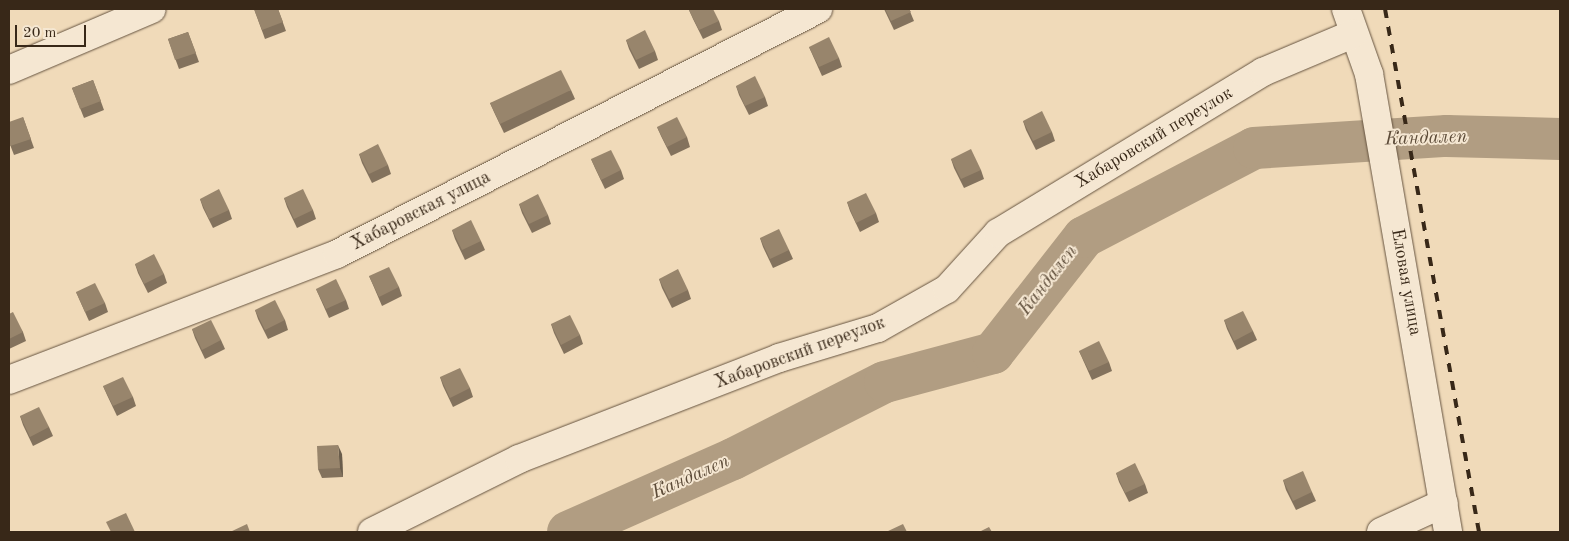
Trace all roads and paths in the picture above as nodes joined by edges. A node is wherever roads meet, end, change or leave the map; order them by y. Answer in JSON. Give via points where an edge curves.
{"nodes":[{"id":1,"x":152,"y":9,"type":"edge"},
{"id":2,"x":818,"y":9,"type":"edge"},
{"id":3,"x":1349,"y":22,"type":"edge"},
{"id":4,"x":9,"y":70,"type":"edge"},
{"id":5,"x":9,"y":380,"type":"edge"},
{"id":6,"x":1444,"y":503,"type":"junction"},
{"id":7,"x":372,"y":532,"type":"edge"},
{"id":8,"x":1381,"y":532,"type":"edge"},
{"id":9,"x":1448,"y":532,"type":"edge"}],
"edges":[{"from":1,"to":4,"type":"street"},
{"from":2,"to":5,"type":"street","name":"Хабаровская улица","via":[[337,254]]},
{"from":3,"to":6,"type":"street","name":"Еловая улица","via":[[1369,74]]},
{"from":3,"to":7,"type":"street","name":"Хабаровский переулок","via":[[998,233],[947,288],[878,328],[778,358],[519,459]]},
{"from":6,"to":8,"type":"street"},
{"from":6,"to":9,"type":"street","name":"Еловая улица"}]}
